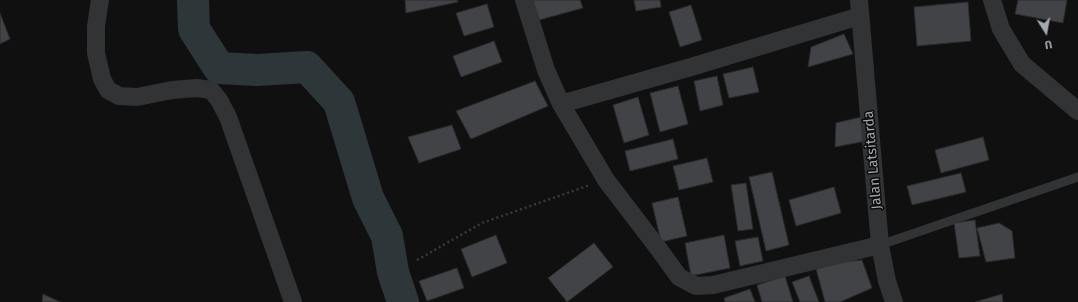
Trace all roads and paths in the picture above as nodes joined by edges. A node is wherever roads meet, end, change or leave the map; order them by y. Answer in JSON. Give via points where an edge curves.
{"nodes":[{"id":1,"x":100,"y":0,"type":"edge"},
{"id":2,"x":524,"y":0,"type":"edge"},
{"id":3,"x":992,"y":0,"type":"edge"},
{"id":4,"x":859,"y":8,"type":"edge"},
{"id":5,"x":561,"y":104,"type":"junction"},
{"id":6,"x":1078,"y":111,"type":"edge"},
{"id":7,"x":1078,"y":177,"type":"edge"},
{"id":8,"x":606,"y":180,"type":"junction"},
{"id":9,"x":880,"y":245,"type":"junction"},
{"id":10,"x":417,"y":260,"type":"dead end"},
{"id":11,"x":293,"y":302,"type":"edge"},
{"id":12,"x":894,"y":302,"type":"edge"}],
"edges":[{"from":1,"to":11,"type":"street","via":[[96,26],[96,53],[102,79],[108,90],[119,96],[137,97],[197,88],[211,90],[219,100],[228,117]]},
{"from":2,"to":5,"type":"street","via":[[546,70]]},
{"from":3,"to":6,"type":"street","via":[[1001,29],[1022,64]]},
{"from":4,"to":5,"type":"street","via":[[691,67]]},
{"from":4,"to":9,"type":"street","name":"Jalan Latsitarda"},
{"from":5,"to":8,"type":"street"},
{"from":7,"to":9,"type":"lane"},
{"from":8,"to":9,"type":"street","via":[[679,277],[696,286],[713,285]]},
{"from":8,"to":10,"type":"path","via":[[482,223]]},
{"from":9,"to":12,"type":"street","name":"Jalan Latsitarda"}]}
